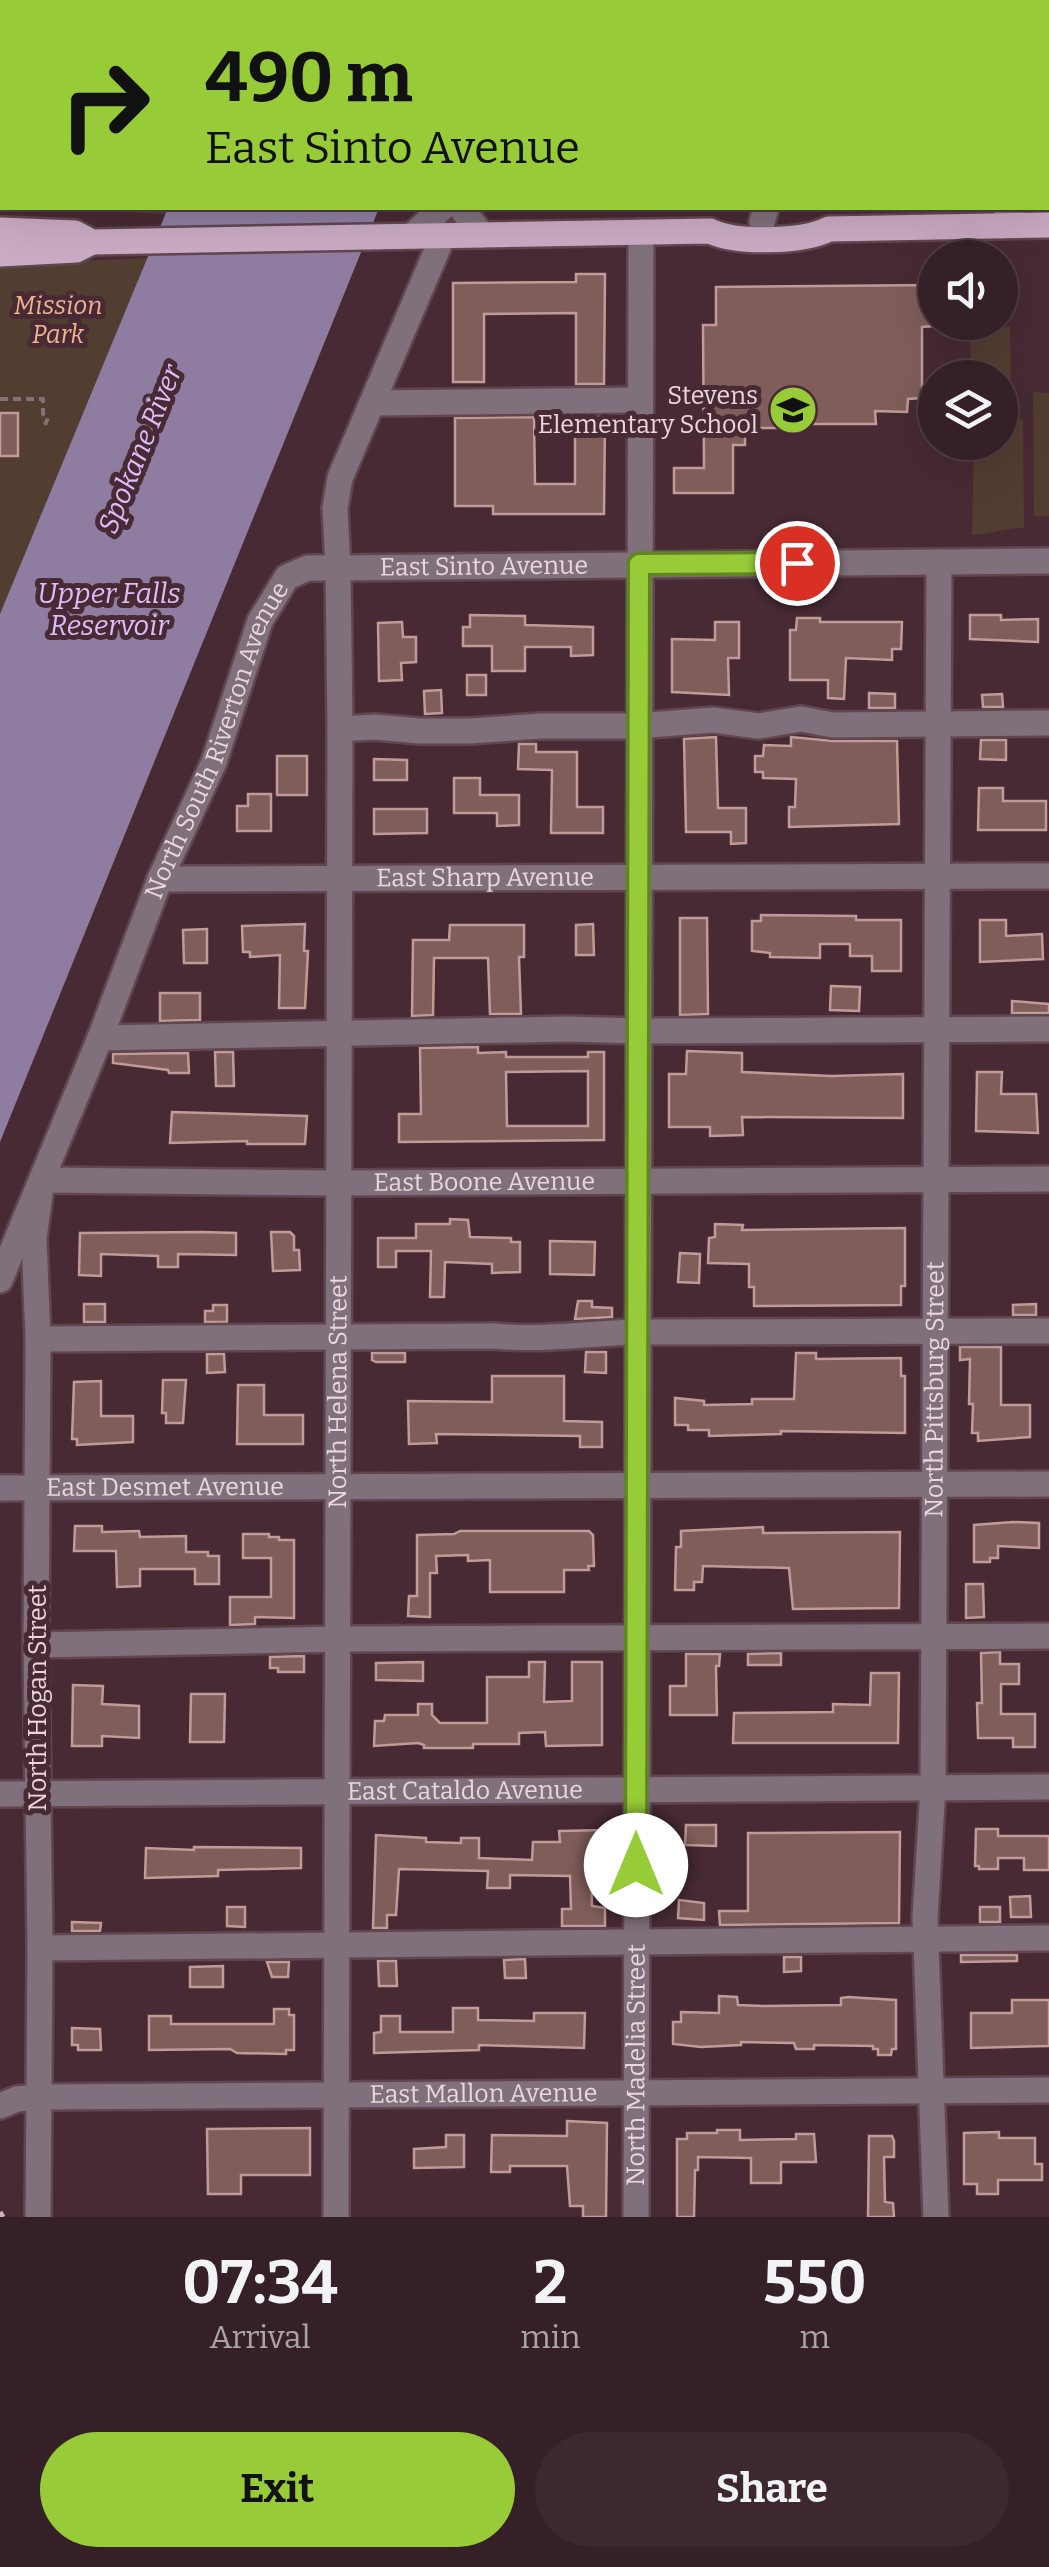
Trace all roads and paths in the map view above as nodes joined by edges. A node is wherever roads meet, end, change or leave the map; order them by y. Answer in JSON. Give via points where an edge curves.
{"nodes":[{"id":1,"x":440,"y":210,"type":"edge"},
{"id":2,"x":463,"y":210,"type":"edge"},
{"id":3,"x":764,"y":215,"type":"edge"},
{"id":4,"x":1007,"y":217,"type":"edge"},
{"id":5,"x":1049,"y":225,"type":"edge"},
{"id":6,"x":829,"y":229,"type":"junction"},
{"id":7,"x":0,"y":230,"type":"edge"},
{"id":8,"x":710,"y":231,"type":"junction"},
{"id":9,"x":640,"y":232,"type":"junction"},
{"id":10,"x":482,"y":235,"type":"junction"},
{"id":11,"x":408,"y":236,"type":"junction"},
{"id":12,"x":442,"y":236,"type":"junction"},
{"id":13,"x":95,"y":242,"type":"junction"},
{"id":14,"x":0,"y":254,"type":"edge"},
{"id":15,"x":0,"y":399,"type":"edge"},
{"id":16,"x":638,"y":400,"type":"junction"},
{"id":17,"x":372,"y":403,"type":"junction"},
{"id":18,"x":45,"y":425,"type":"dead end"},
{"id":19,"x":939,"y":562,"type":"junction"},
{"id":20,"x":1049,"y":562,"type":"edge"},
{"id":21,"x":639,"y":564,"type":"junction"},
{"id":22,"x":338,"y":568,"type":"junction"},
{"id":23,"x":1049,"y":723,"type":"edge"},
{"id":24,"x":936,"y":724,"type":"junction"},
{"id":25,"x":637,"y":726,"type":"junction"},
{"id":26,"x":340,"y":729,"type":"junction"},
{"id":27,"x":1049,"y":876,"type":"edge"},
{"id":28,"x":638,"y":877,"type":"junction"},
{"id":29,"x":937,"y":877,"type":"junction"},
{"id":30,"x":160,"y":879,"type":"junction"},
{"id":31,"x":340,"y":879,"type":"junction"},
{"id":32,"x":1049,"y":1030,"type":"edge"},
{"id":33,"x":339,"y":1031,"type":"junction"},
{"id":34,"x":638,"y":1031,"type":"junction"},
{"id":35,"x":936,"y":1031,"type":"junction"},
{"id":36,"x":100,"y":1038,"type":"junction"},
{"id":37,"x":1049,"y":1179,"type":"edge"},
{"id":38,"x":42,"y":1180,"type":"junction"},
{"id":39,"x":937,"y":1180,"type":"junction"},
{"id":40,"x":639,"y":1182,"type":"junction"},
{"id":41,"x":339,"y":1183,"type":"junction"},
{"id":42,"x":0,"y":1280,"type":"edge"},
{"id":43,"x":1049,"y":1330,"type":"edge"},
{"id":44,"x":638,"y":1332,"type":"junction"},
{"id":45,"x":934,"y":1332,"type":"junction"},
{"id":46,"x":339,"y":1336,"type":"junction"},
{"id":47,"x":38,"y":1339,"type":"junction"},
{"id":48,"x":1049,"y":1484,"type":"edge"},
{"id":49,"x":637,"y":1486,"type":"junction"},
{"id":50,"x":933,"y":1486,"type":"junction"},
{"id":51,"x":338,"y":1487,"type":"junction"},
{"id":52,"x":0,"y":1488,"type":"edge"},
{"id":53,"x":38,"y":1488,"type":"junction"},
{"id":54,"x":933,"y":1636,"type":"junction"},
{"id":55,"x":1049,"y":1636,"type":"edge"},
{"id":56,"x":636,"y":1638,"type":"junction"},
{"id":57,"x":338,"y":1639,"type":"junction"},
{"id":58,"x":36,"y":1645,"type":"junction"},
{"id":59,"x":933,"y":1786,"type":"junction"},
{"id":60,"x":1049,"y":1787,"type":"edge"},
{"id":61,"x":636,"y":1789,"type":"junction"},
{"id":62,"x":337,"y":1792,"type":"junction"},
{"id":63,"x":0,"y":1794,"type":"edge"},
{"id":64,"x":38,"y":1794,"type":"junction"},
{"id":65,"x":925,"y":1938,"type":"junction"},
{"id":66,"x":1049,"y":1938,"type":"edge"},
{"id":67,"x":636,"y":1941,"type":"junction"},
{"id":68,"x":337,"y":1946,"type":"junction"},
{"id":69,"x":40,"y":1948,"type":"junction"},
{"id":70,"x":930,"y":2090,"type":"junction"},
{"id":71,"x":1049,"y":2090,"type":"edge"},
{"id":72,"x":635,"y":2092,"type":"junction"},
{"id":73,"x":336,"y":2094,"type":"junction"},
{"id":74,"x":38,"y":2097,"type":"junction"},
{"id":75,"x":0,"y":2106,"type":"edge"},
{"id":76,"x":38,"y":2217,"type":"edge"},
{"id":77,"x":336,"y":2217,"type":"edge"},
{"id":78,"x":636,"y":2217,"type":"edge"},
{"id":79,"x":936,"y":2217,"type":"edge"}],
"edges":[{"from":1,"to":11,"type":"street"},
{"from":2,"to":10,"type":"street"},
{"from":3,"to":6,"type":"main road"},
{"from":3,"to":8,"type":"main road"},
{"from":4,"to":5,"type":"main road"},
{"from":4,"to":6,"type":"main road"},
{"from":6,"to":8,"type":"main road","via":[[813,237],[778,238],[726,238]]},
{"from":7,"to":13,"type":"main road","via":[[75,233]]},
{"from":8,"to":9,"type":"main road"},
{"from":9,"to":10,"type":"main road"},
{"from":9,"to":16,"type":"street","name":"North Madelia Street"},
{"from":10,"to":12,"type":"main road"},
{"from":11,"to":12,"type":"main road"},
{"from":11,"to":13,"type":"main road"},
{"from":12,"to":17,"type":"street"},
{"from":13,"to":14,"type":"main road","via":[[76,250]]},
{"from":15,"to":18,"type":"path","via":[[43,399]]},
{"from":16,"to":17,"type":"street"},
{"from":16,"to":21,"type":"street","name":"North Madelia Street"},
{"from":17,"to":22,"type":"street","via":[[337,493]]},
{"from":19,"to":20,"type":"street","name":"East Sinto Avenue"},
{"from":19,"to":21,"type":"street","name":"East Sinto Avenue"},
{"from":19,"to":24,"type":"street","name":"North Pittsburg Street"},
{"from":21,"to":22,"type":"street","name":"East Sinto Avenue"},
{"from":21,"to":25,"type":"street","name":"North Madelia Street"},
{"from":22,"to":26,"type":"street","name":"North Helena Street"},
{"from":22,"to":30,"type":"street","name":"North South Riverton Avenue","via":[[296,572],[271,599],[214,762]]},
{"from":23,"to":24,"type":"street"},
{"from":24,"to":25,"type":"street","via":[[801,719],[759,726],[713,720]]},
{"from":24,"to":29,"type":"street","name":"North Pittsburg Street"},
{"from":25,"to":26,"type":"street"},
{"from":25,"to":28,"type":"street","name":"North Madelia Street"},
{"from":26,"to":31,"type":"street","name":"North Helena Street"},
{"from":27,"to":29,"type":"street","name":"East Sharp Avenue"},
{"from":28,"to":29,"type":"street","name":"East Sharp Avenue"},
{"from":28,"to":31,"type":"street","name":"East Sharp Avenue"},
{"from":28,"to":34,"type":"street","name":"North Madelia Street"},
{"from":29,"to":35,"type":"street","name":"North Pittsburg Street"},
{"from":30,"to":31,"type":"street","name":"East Sharp Avenue"},
{"from":30,"to":36,"type":"street","name":"North South Riverton Avenue"},
{"from":31,"to":33,"type":"street","name":"North Helena Street"},
{"from":32,"to":35,"type":"street"},
{"from":33,"to":34,"type":"street"},
{"from":33,"to":36,"type":"street"},
{"from":33,"to":41,"type":"street","name":"North Helena Street"},
{"from":34,"to":35,"type":"street"},
{"from":34,"to":40,"type":"street","name":"North Madelia Street"},
{"from":35,"to":39,"type":"street","name":"North Pittsburg Street"},
{"from":36,"to":38,"type":"street","name":"North South Riverton Avenue"},
{"from":37,"to":39,"type":"street","name":"East Boone Avenue"},
{"from":38,"to":41,"type":"street","name":"East Boone Avenue"},
{"from":38,"to":42,"type":"street","name":"North South Riverton Avenue"},
{"from":38,"to":47,"type":"street","name":"North Hogan Street","via":[[34,1238]]},
{"from":39,"to":40,"type":"street","name":"East Boone Avenue"},
{"from":39,"to":45,"type":"street","name":"North Pittsburg Street"},
{"from":40,"to":41,"type":"street","name":"East Boone Avenue"},
{"from":40,"to":44,"type":"street","name":"North Madelia Street"},
{"from":41,"to":46,"type":"street","name":"North Helena Street"},
{"from":43,"to":45,"type":"street"},
{"from":44,"to":45,"type":"street"},
{"from":44,"to":46,"type":"street","via":[[526,1340]]},
{"from":44,"to":49,"type":"street","name":"North Madelia Street"},
{"from":45,"to":50,"type":"street","name":"North Pittsburg Street"},
{"from":46,"to":47,"type":"street"},
{"from":46,"to":51,"type":"street","name":"North Helena Street"},
{"from":47,"to":53,"type":"street","name":"North Hogan Street"},
{"from":48,"to":50,"type":"street","name":"East Desmet Avenue"},
{"from":49,"to":50,"type":"street","name":"East Desmet Avenue"},
{"from":49,"to":51,"type":"street","name":"East Desmet Avenue"},
{"from":49,"to":56,"type":"street","name":"North Madelia Street"},
{"from":50,"to":54,"type":"street","name":"North Pittsburg Street"},
{"from":51,"to":53,"type":"street","name":"East Desmet Avenue"},
{"from":51,"to":57,"type":"street","name":"North Helena Street"},
{"from":52,"to":53,"type":"street","name":"East Desmet Avenue"},
{"from":53,"to":58,"type":"street","name":"North Hogan Street"},
{"from":54,"to":55,"type":"street"},
{"from":54,"to":56,"type":"street"},
{"from":54,"to":59,"type":"street","name":"North Pittsburg Street"},
{"from":56,"to":57,"type":"street"},
{"from":56,"to":61,"type":"street","name":"North Madelia Street"},
{"from":57,"to":58,"type":"street"},
{"from":57,"to":62,"type":"street","name":"North Helena Street"},
{"from":58,"to":64,"type":"street","name":"North Hogan Street"},
{"from":59,"to":60,"type":"street","name":"East Cataldo Avenue"},
{"from":59,"to":61,"type":"street","name":"East Cataldo Avenue"},
{"from":59,"to":65,"type":"street","name":"North Pittsburg Street"},
{"from":61,"to":62,"type":"street","name":"East Cataldo Avenue"},
{"from":61,"to":67,"type":"street","name":"North Madelia Street"},
{"from":62,"to":64,"type":"street","name":"East Cataldo Avenue"},
{"from":62,"to":68,"type":"street","name":"North Helena Street"},
{"from":63,"to":64,"type":"street","name":"East Cataldo Avenue"},
{"from":64,"to":69,"type":"street","name":"North Hogan Street"},
{"from":65,"to":66,"type":"street"},
{"from":65,"to":67,"type":"street"},
{"from":65,"to":70,"type":"street","name":"North Pittsburg Street"},
{"from":67,"to":68,"type":"street"},
{"from":67,"to":72,"type":"street","name":"North Madelia Street"},
{"from":68,"to":69,"type":"street"},
{"from":68,"to":73,"type":"street","name":"North Helena Street"},
{"from":69,"to":74,"type":"street","name":"North Hogan Street"},
{"from":70,"to":71,"type":"street","name":"East Mallon Avenue"},
{"from":70,"to":72,"type":"street","name":"East Mallon Avenue"},
{"from":70,"to":79,"type":"street","name":"North Pittsburg Street"},
{"from":72,"to":73,"type":"street","name":"East Mallon Avenue"},
{"from":72,"to":78,"type":"street","name":"North Madelia Street"},
{"from":73,"to":74,"type":"street","name":"East Mallon Avenue"},
{"from":73,"to":77,"type":"street","name":"North Helena Street"},
{"from":74,"to":75,"type":"street","name":"East Mallon Avenue"},
{"from":74,"to":76,"type":"street","name":"North Hogan Street"}]}
